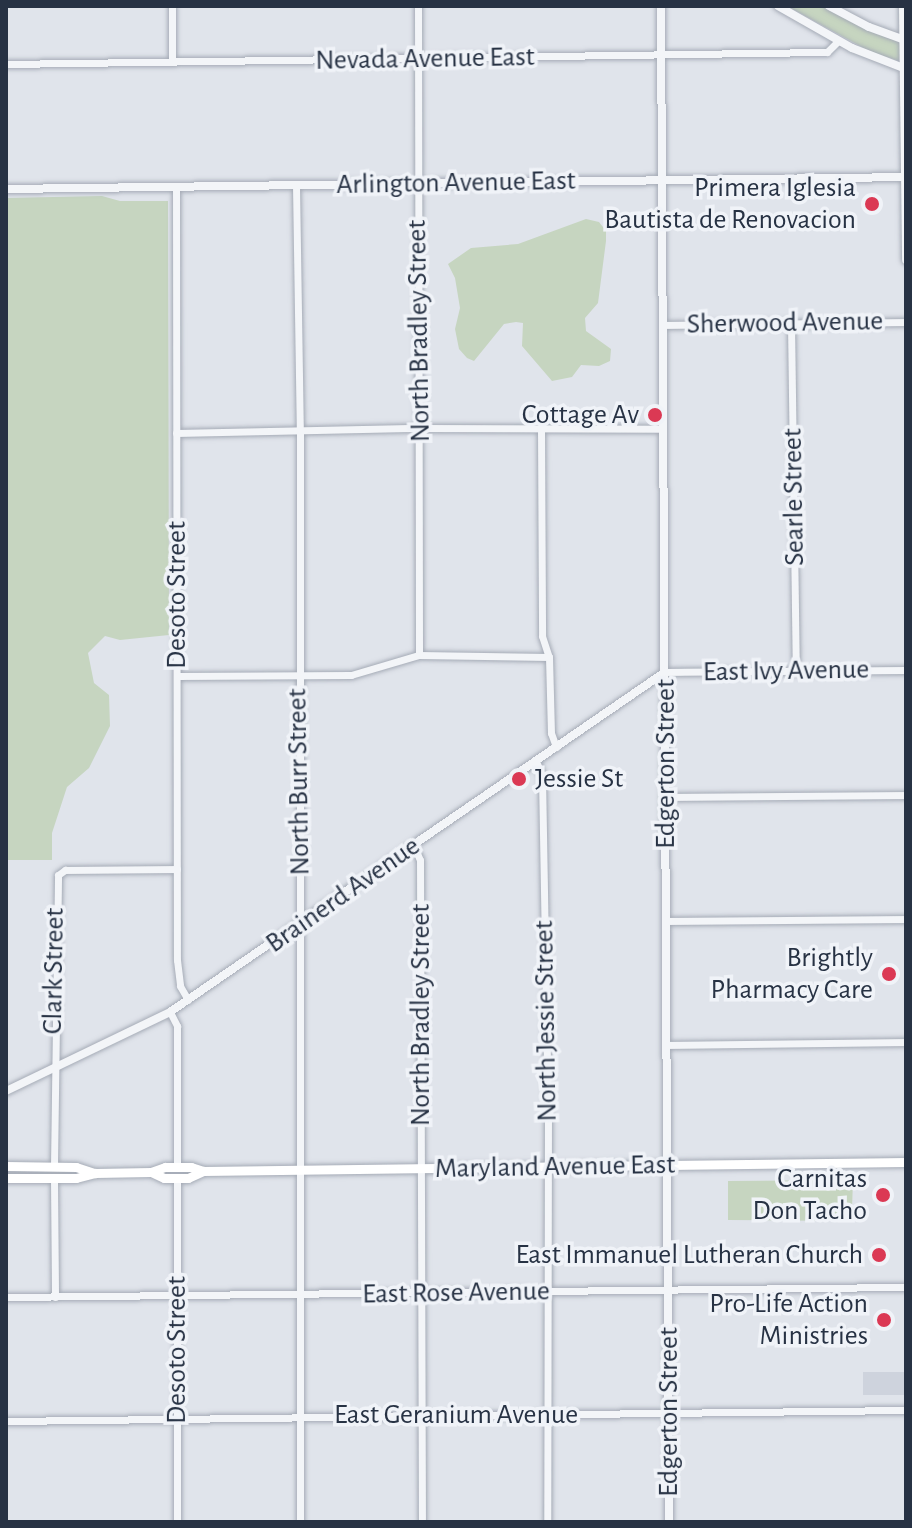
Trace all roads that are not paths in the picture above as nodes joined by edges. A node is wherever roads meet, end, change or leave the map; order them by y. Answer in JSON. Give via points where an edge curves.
{"nodes":[{"id":1,"x":172,"y":6,"type":"edge"},
{"id":2,"x":418,"y":6,"type":"edge"},
{"id":3,"x":661,"y":6,"type":"edge"},
{"id":4,"x":778,"y":6,"type":"edge"},
{"id":5,"x":829,"y":6,"type":"edge"},
{"id":6,"x":903,"y":6,"type":"edge"},
{"id":7,"x":905,"y":40,"type":"edge"},
{"id":8,"x":838,"y":41,"type":"junction"},
{"id":9,"x":661,"y":56,"type":"junction"},
{"id":10,"x":417,"y":59,"type":"junction"},
{"id":11,"x":172,"y":61,"type":"junction"},
{"id":12,"x":6,"y":64,"type":"edge"},
{"id":13,"x":905,"y":68,"type":"edge"},
{"id":14,"x":905,"y":177,"type":"edge"},
{"id":15,"x":662,"y":180,"type":"junction"},
{"id":16,"x":417,"y":184,"type":"junction"},
{"id":17,"x":296,"y":185,"type":"junction"},
{"id":18,"x":176,"y":188,"type":"junction"},
{"id":19,"x":6,"y":189,"type":"edge"},
{"id":20,"x":906,"y":260,"type":"edge"},
{"id":21,"x":906,"y":322,"type":"edge"},
{"id":22,"x":791,"y":323,"type":"junction"},
{"id":23,"x":663,"y":325,"type":"junction"},
{"id":24,"x":421,"y":428,"type":"junction"},
{"id":25,"x":541,"y":429,"type":"junction"},
{"id":26,"x":663,"y":429,"type":"junction"},
{"id":27,"x":300,"y":431,"type":"junction"},
{"id":28,"x":176,"y":433,"type":"junction"},
{"id":29,"x":419,"y":655,"type":"junction"},
{"id":30,"x":549,"y":657,"type":"junction"},
{"id":31,"x":906,"y":670,"type":"edge"},
{"id":32,"x":796,"y":671,"type":"junction"},
{"id":33,"x":665,"y":672,"type":"junction"},
{"id":34,"x":298,"y":675,"type":"junction"},
{"id":35,"x":177,"y":676,"type":"junction"},
{"id":36,"x":556,"y":747,"type":"junction"},
{"id":37,"x":536,"y":761,"type":"junction"},
{"id":38,"x":906,"y":795,"type":"edge"},
{"id":39,"x":666,"y":797,"type":"junction"},
{"id":40,"x":414,"y":846,"type":"junction"},
{"id":41,"x":177,"y":869,"type":"junction"},
{"id":42,"x":906,"y":919,"type":"edge"},
{"id":43,"x":667,"y":921,"type":"junction"},
{"id":44,"x":300,"y":925,"type":"junction"},
{"id":45,"x":188,"y":1000,"type":"junction"},
{"id":46,"x":170,"y":1012,"type":"junction"},
{"id":47,"x":906,"y":1042,"type":"edge"},
{"id":48,"x":667,"y":1045,"type":"junction"},
{"id":49,"x":53,"y":1069,"type":"junction"},
{"id":50,"x":6,"y":1091,"type":"edge"},
{"id":51,"x":906,"y":1162,"type":"edge"},
{"id":52,"x":6,"y":1166,"type":"edge"},
{"id":53,"x":54,"y":1166,"type":"junction"},
{"id":54,"x":668,"y":1166,"type":"junction"},
{"id":55,"x":422,"y":1168,"type":"junction"},
{"id":56,"x":548,"y":1168,"type":"junction"},
{"id":57,"x":300,"y":1170,"type":"junction"},
{"id":58,"x":177,"y":1172,"type":"junction"},
{"id":59,"x":95,"y":1173,"type":"junction"},
{"id":60,"x":6,"y":1178,"type":"edge"},
{"id":61,"x":54,"y":1179,"type":"junction"},
{"id":62,"x":906,"y":1287,"type":"edge"},
{"id":63,"x":668,"y":1290,"type":"junction"},
{"id":64,"x":546,"y":1291,"type":"junction"},
{"id":65,"x":423,"y":1293,"type":"junction"},
{"id":66,"x":301,"y":1294,"type":"junction"},
{"id":67,"x":178,"y":1296,"type":"junction"},
{"id":68,"x":6,"y":1297,"type":"edge"},
{"id":69,"x":55,"y":1297,"type":"junction"},
{"id":70,"x":906,"y":1410,"type":"edge"},
{"id":71,"x":545,"y":1414,"type":"junction"},
{"id":72,"x":670,"y":1414,"type":"junction"},
{"id":73,"x":423,"y":1415,"type":"junction"},
{"id":74,"x":302,"y":1416,"type":"junction"},
{"id":75,"x":177,"y":1419,"type":"junction"},
{"id":76,"x":6,"y":1421,"type":"edge"},
{"id":77,"x":177,"y":1522,"type":"edge"},
{"id":78,"x":300,"y":1522,"type":"edge"},
{"id":79,"x":422,"y":1522,"type":"edge"},
{"id":80,"x":547,"y":1522,"type":"edge"},
{"id":81,"x":669,"y":1522,"type":"edge"}],
"edges":[{"from":1,"to":11,"type":"street"},
{"from":2,"to":10,"type":"street","name":"North Bradley Street"},
{"from":3,"to":9,"type":"street","name":"Edgerton Street"},
{"from":4,"to":8,"type":"street"},
{"from":5,"to":7,"type":"street"},
{"from":6,"to":7,"type":"street"},
{"from":7,"to":13,"type":"street"},
{"from":8,"to":9,"type":"street","name":"Nevada Avenue East","via":[[827,52]]},
{"from":8,"to":13,"type":"street"},
{"from":9,"to":10,"type":"street","name":"Nevada Avenue East"},
{"from":9,"to":15,"type":"street","name":"Edgerton Street"},
{"from":10,"to":11,"type":"street","name":"Nevada Avenue East"},
{"from":10,"to":16,"type":"street","name":"North Bradley Street"},
{"from":11,"to":12,"type":"street","name":"Nevada Avenue East"},
{"from":13,"to":14,"type":"street"},
{"from":14,"to":15,"type":"street","name":"Arlington Avenue East"},
{"from":14,"to":20,"type":"street"},
{"from":15,"to":16,"type":"street","name":"Arlington Avenue East"},
{"from":15,"to":23,"type":"street","name":"Edgerton Street"},
{"from":16,"to":17,"type":"street","name":"Arlington Avenue East"},
{"from":16,"to":24,"type":"street","name":"North Bradley Street"},
{"from":17,"to":18,"type":"street","name":"Arlington Avenue East"},
{"from":17,"to":27,"type":"street","name":"North Burr Street"},
{"from":18,"to":19,"type":"street","name":"Arlington Avenue East"},
{"from":18,"to":28,"type":"street","name":"Desoto Street"},
{"from":21,"to":22,"type":"street","name":"Sherwood Avenue"},
{"from":22,"to":23,"type":"street","name":"Sherwood Avenue"},
{"from":22,"to":32,"type":"street","name":"Searle Street"},
{"from":23,"to":26,"type":"street","name":"Edgerton Street"},
{"from":24,"to":25,"type":"street"},
{"from":24,"to":27,"type":"street"},
{"from":24,"to":29,"type":"street","name":"North Bradley Street"},
{"from":25,"to":26,"type":"street"},
{"from":25,"to":30,"type":"street","via":[[542,636]]},
{"from":26,"to":33,"type":"street","name":"Edgerton Street"},
{"from":27,"to":28,"type":"street"},
{"from":27,"to":34,"type":"street","name":"North Burr Street"},
{"from":28,"to":35,"type":"street","name":"Desoto Street"},
{"from":29,"to":30,"type":"street"},
{"from":29,"to":34,"type":"street","via":[[351,675]]},
{"from":30,"to":36,"type":"street"},
{"from":31,"to":32,"type":"street","name":"East Ivy Avenue"},
{"from":32,"to":33,"type":"street","name":"East Ivy Avenue"},
{"from":33,"to":36,"type":"street","name":"Brainerd Avenue"},
{"from":33,"to":39,"type":"street","name":"Edgerton Street"},
{"from":34,"to":35,"type":"street"},
{"from":34,"to":44,"type":"street","name":"North Burr Street"},
{"from":35,"to":41,"type":"street","name":"Desoto Street"},
{"from":36,"to":37,"type":"street","name":"Brainerd Avenue"},
{"from":37,"to":40,"type":"street","name":"Brainerd Avenue"},
{"from":37,"to":56,"type":"street","name":"North Jessie Street","via":[[542,776]]},
{"from":38,"to":39,"type":"street"},
{"from":39,"to":43,"type":"street","name":"Edgerton Street"},
{"from":40,"to":44,"type":"street","name":"Brainerd Avenue"},
{"from":40,"to":55,"type":"street","name":"North Bradley Street","via":[[420,860]]},
{"from":41,"to":45,"type":"street","name":"Desoto Street","via":[[177,975]]},
{"from":41,"to":49,"type":"street","name":"Clark Street","via":[[65,870],[58,875]]},
{"from":42,"to":43,"type":"street"},
{"from":43,"to":48,"type":"street","name":"Edgerton Street"},
{"from":44,"to":45,"type":"street","name":"Brainerd Avenue"},
{"from":44,"to":57,"type":"street","name":"North Burr Street"},
{"from":45,"to":46,"type":"street","name":"Brainerd Avenue"},
{"from":46,"to":49,"type":"street","name":"Brainerd Avenue"},
{"from":46,"to":58,"type":"street","name":"Desoto Street","via":[[177,1026]]},
{"from":47,"to":48,"type":"street"},
{"from":48,"to":54,"type":"street","name":"Edgerton Street"},
{"from":49,"to":50,"type":"street","name":"Brainerd Avenue"},
{"from":49,"to":53,"type":"street","name":"Clark Street"},
{"from":51,"to":54,"type":"main road","name":"Maryland Avenue East"},
{"from":52,"to":53,"type":"main road","name":"Maryland Avenue East"},
{"from":53,"to":59,"type":"main road","name":"Maryland Avenue East"},
{"from":54,"to":56,"type":"main road","name":"Maryland Avenue East"},
{"from":54,"to":63,"type":"street","name":"Edgerton Street"},
{"from":55,"to":56,"type":"main road","name":"Maryland Avenue East"},
{"from":55,"to":57,"type":"main road","name":"Maryland Avenue East"},
{"from":55,"to":65,"type":"street","name":"North Bradley Street"},
{"from":56,"to":64,"type":"street","name":"North Jessie Street"},
{"from":57,"to":58,"type":"main road","name":"Maryland Avenue East","via":[[203,1171],[191,1177]]},
{"from":57,"to":66,"type":"street","name":"North Burr Street"},
{"from":58,"to":59,"type":"main road","name":"Maryland Avenue East"},
{"from":58,"to":67,"type":"street","name":"Desoto Street"},
{"from":59,"to":61,"type":"main road","name":"Maryland Avenue East"},
{"from":60,"to":61,"type":"main road","name":"Maryland Avenue East"},
{"from":61,"to":69,"type":"street"},
{"from":62,"to":63,"type":"street","name":"East Rose Avenue"},
{"from":63,"to":64,"type":"street","name":"East Rose Avenue"},
{"from":63,"to":72,"type":"street","name":"Edgerton Street"},
{"from":64,"to":65,"type":"street","name":"East Rose Avenue"},
{"from":64,"to":71,"type":"street","name":"North Jessie Street"},
{"from":65,"to":66,"type":"street","name":"East Rose Avenue"},
{"from":65,"to":73,"type":"street","name":"North Bradley Street"},
{"from":66,"to":67,"type":"street","name":"East Rose Avenue"},
{"from":66,"to":74,"type":"street","name":"North Burr Street"},
{"from":67,"to":69,"type":"street","name":"East Rose Avenue"},
{"from":67,"to":75,"type":"street","name":"Desoto Street"},
{"from":68,"to":69,"type":"street","name":"East Rose Avenue"},
{"from":70,"to":72,"type":"street","name":"East Geranium Avenue"},
{"from":71,"to":72,"type":"street","name":"East Geranium Avenue"},
{"from":71,"to":73,"type":"street","name":"East Geranium Avenue"},
{"from":71,"to":80,"type":"street","name":"North Jessie Street"},
{"from":72,"to":81,"type":"street","name":"Edgerton Street"},
{"from":73,"to":74,"type":"street","name":"East Geranium Avenue"},
{"from":73,"to":79,"type":"street","name":"North Bradley Street"},
{"from":74,"to":75,"type":"street","name":"East Geranium Avenue"},
{"from":74,"to":78,"type":"street","name":"North Burr Street"},
{"from":75,"to":76,"type":"street","name":"East Geranium Avenue"},
{"from":75,"to":77,"type":"street","name":"Desoto Street"}]}
